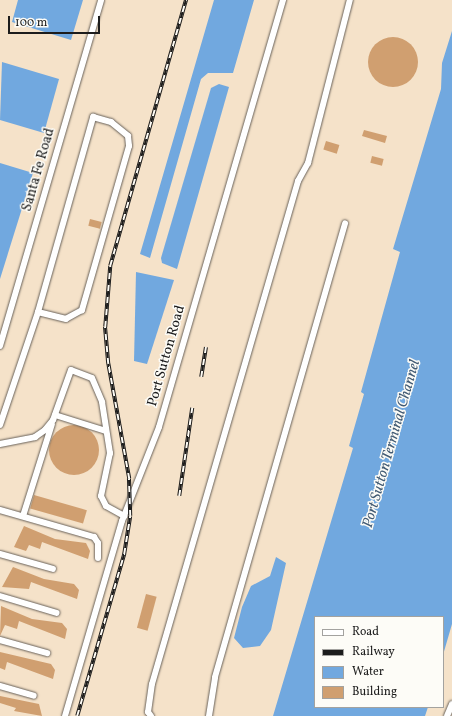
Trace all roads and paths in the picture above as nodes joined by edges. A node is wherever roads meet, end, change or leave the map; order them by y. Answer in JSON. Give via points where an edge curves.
{"nodes":[{"id":1,"x":101,"y":0,"type":"edge"},
{"id":2,"x":283,"y":0,"type":"edge"},
{"id":3,"x":350,"y":0,"type":"edge"},
{"id":4,"x":345,"y":223,"type":"dead end"},
{"id":5,"x":38,"y":312,"type":"junction"},
{"id":6,"x":0,"y":346,"type":"edge"},
{"id":7,"x":54,"y":418,"type":"junction"},
{"id":8,"x":0,"y":425,"type":"edge"},
{"id":9,"x":106,"y":431,"type":"junction"},
{"id":10,"x":0,"y":444,"type":"edge"},
{"id":11,"x":0,"y":510,"type":"edge"},
{"id":12,"x":23,"y":516,"type":"junction"},
{"id":13,"x":124,"y":516,"type":"junction"},
{"id":14,"x":0,"y":554,"type":"edge"},
{"id":15,"x":98,"y":558,"type":"dead end"},
{"id":16,"x":53,"y":568,"type":"dead end"},
{"id":17,"x":0,"y":596,"type":"edge"},
{"id":18,"x":57,"y":613,"type":"dead end"},
{"id":19,"x":0,"y":640,"type":"edge"},
{"id":20,"x":47,"y":653,"type":"dead end"},
{"id":21,"x":0,"y":686,"type":"edge"},
{"id":22,"x":34,"y":696,"type":"dead end"},
{"id":23,"x":452,"y":704,"type":"edge"},
{"id":24,"x":65,"y":716,"type":"edge"},
{"id":25,"x":151,"y":716,"type":"edge"},
{"id":26,"x":209,"y":716,"type":"edge"},
{"id":27,"x":447,"y":716,"type":"edge"}],
"edges":[{"from":1,"to":6,"type":"street","name":"Santa Fe Road"},
{"from":2,"to":13,"type":"street","name":"Port Sutton Road","via":[[159,427]]},
{"from":3,"to":25,"type":"street","via":[[308,163],[298,181],[152,684],[148,712]]},
{"from":4,"to":26,"type":"street","via":[[215,677]]},
{"from":5,"to":5,"type":"street","via":[[66,320],[82,310],[129,146],[128,136],[110,122],[93,117]]},
{"from":5,"to":8,"type":"street"},
{"from":7,"to":9,"type":"street"},
{"from":7,"to":9,"type":"street","via":[[71,370],[92,378],[98,388]]},
{"from":7,"to":10,"type":"street","via":[[35,437]]},
{"from":7,"to":12,"type":"street"},
{"from":9,"to":13,"type":"street","via":[[110,453],[101,496],[106,506]]},
{"from":11,"to":12,"type":"street"},
{"from":12,"to":15,"type":"street","via":[[94,537],[98,543]]},
{"from":13,"to":24,"type":"street","name":"Port Sutton Road"},
{"from":14,"to":16,"type":"street"},
{"from":17,"to":18,"type":"street"},
{"from":19,"to":20,"type":"street"},
{"from":21,"to":22,"type":"street"},
{"from":23,"to":27,"type":"street"}]}
